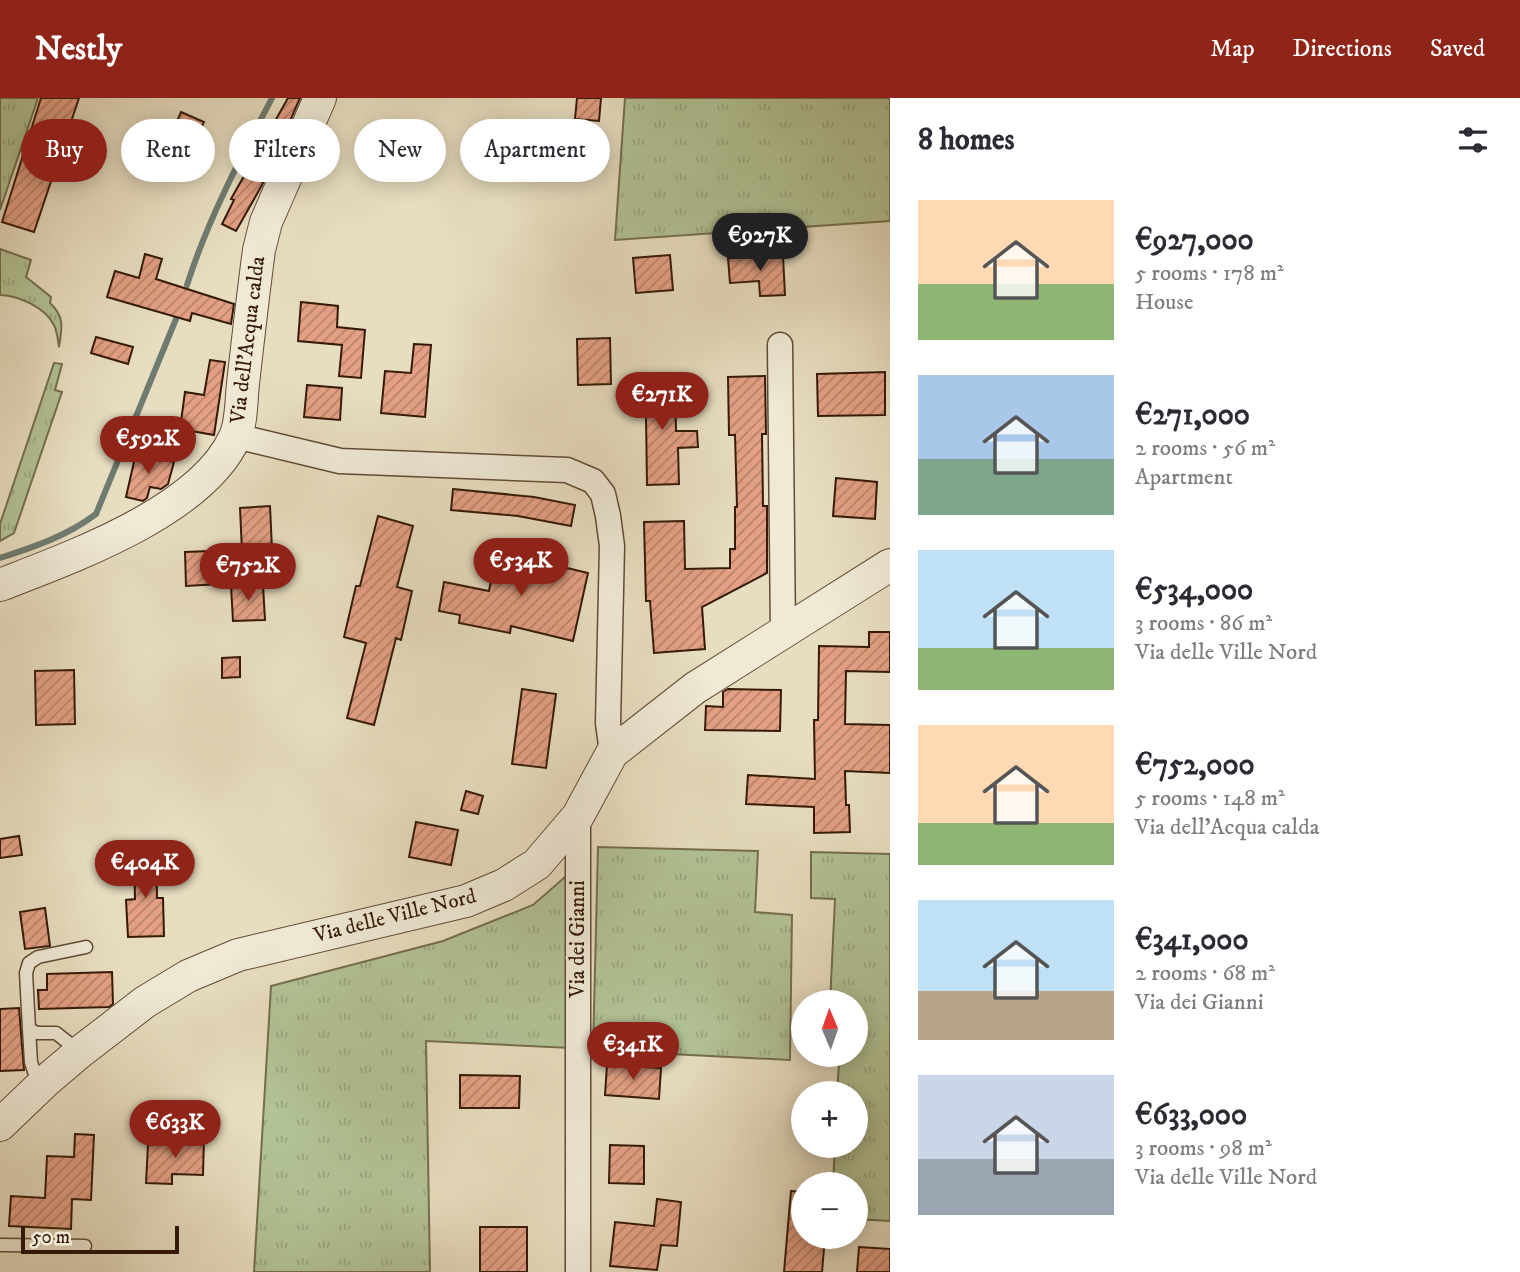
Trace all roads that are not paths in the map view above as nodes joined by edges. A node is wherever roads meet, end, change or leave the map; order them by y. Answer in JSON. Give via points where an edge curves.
{"nodes":[{"id":1,"x":320,"y":98,"type":"edge"},
{"id":2,"x":780,"y":345,"type":"dead end"},
{"id":3,"x":236,"y":436,"type":"junction"},
{"id":4,"x":890,"y":565,"type":"edge"},
{"id":5,"x":0,"y":585,"type":"edge"},
{"id":6,"x":783,"y":634,"type":"junction"},
{"id":7,"x":612,"y":753,"type":"junction"},
{"id":8,"x":579,"y":816,"type":"junction"},
{"id":9,"x":86,"y":947,"type":"dead end"},
{"id":10,"x":29,"y":1029,"type":"junction"},
{"id":11,"x":80,"y":1052,"type":"junction"},
{"id":12,"x":39,"y":1087,"type":"junction"},
{"id":13,"x":0,"y":1125,"type":"edge"},
{"id":14,"x":0,"y":1245,"type":"edge"},
{"id":15,"x":85,"y":1246,"type":"dead end"},
{"id":16,"x":578,"y":1272,"type":"edge"}],
"edges":[{"from":1,"to":3,"type":"street","name":"Via dell'Acqua calda","via":[[258,250]]},
{"from":2,"to":6,"type":"street"},
{"from":3,"to":5,"type":"street","name":"Via dell'Acqua calda","via":[[218,467],[187,494],[80,554]]},
{"from":3,"to":7,"type":"street","via":[[340,461],[567,470],[593,481],[603,494],[612,546],[608,723]]},
{"from":4,"to":6,"type":"street","name":"Via delle Ville Nord"},
{"from":6,"to":7,"type":"street","name":"Via delle Ville Nord","via":[[695,688]]},
{"from":7,"to":8,"type":"street","name":"Via delle Ville Nord"},
{"from":8,"to":11,"type":"street","name":"Via delle Ville Nord","via":[[537,864],[504,885],[466,901],[238,955],[188,976],[145,1002]]},
{"from":8,"to":16,"type":"street","name":"Via dei Gianni"},
{"from":9,"to":10,"type":"lane","via":[[29,963]]},
{"from":10,"to":11,"type":"lane","via":[[56,1034]]},
{"from":10,"to":12,"type":"lane","via":[[31,1062]]},
{"from":11,"to":12,"type":"street","name":"Via delle Ville Nord"},
{"from":12,"to":13,"type":"street","name":"Via delle Ville Nord"},
{"from":14,"to":15,"type":"lane"}]}
